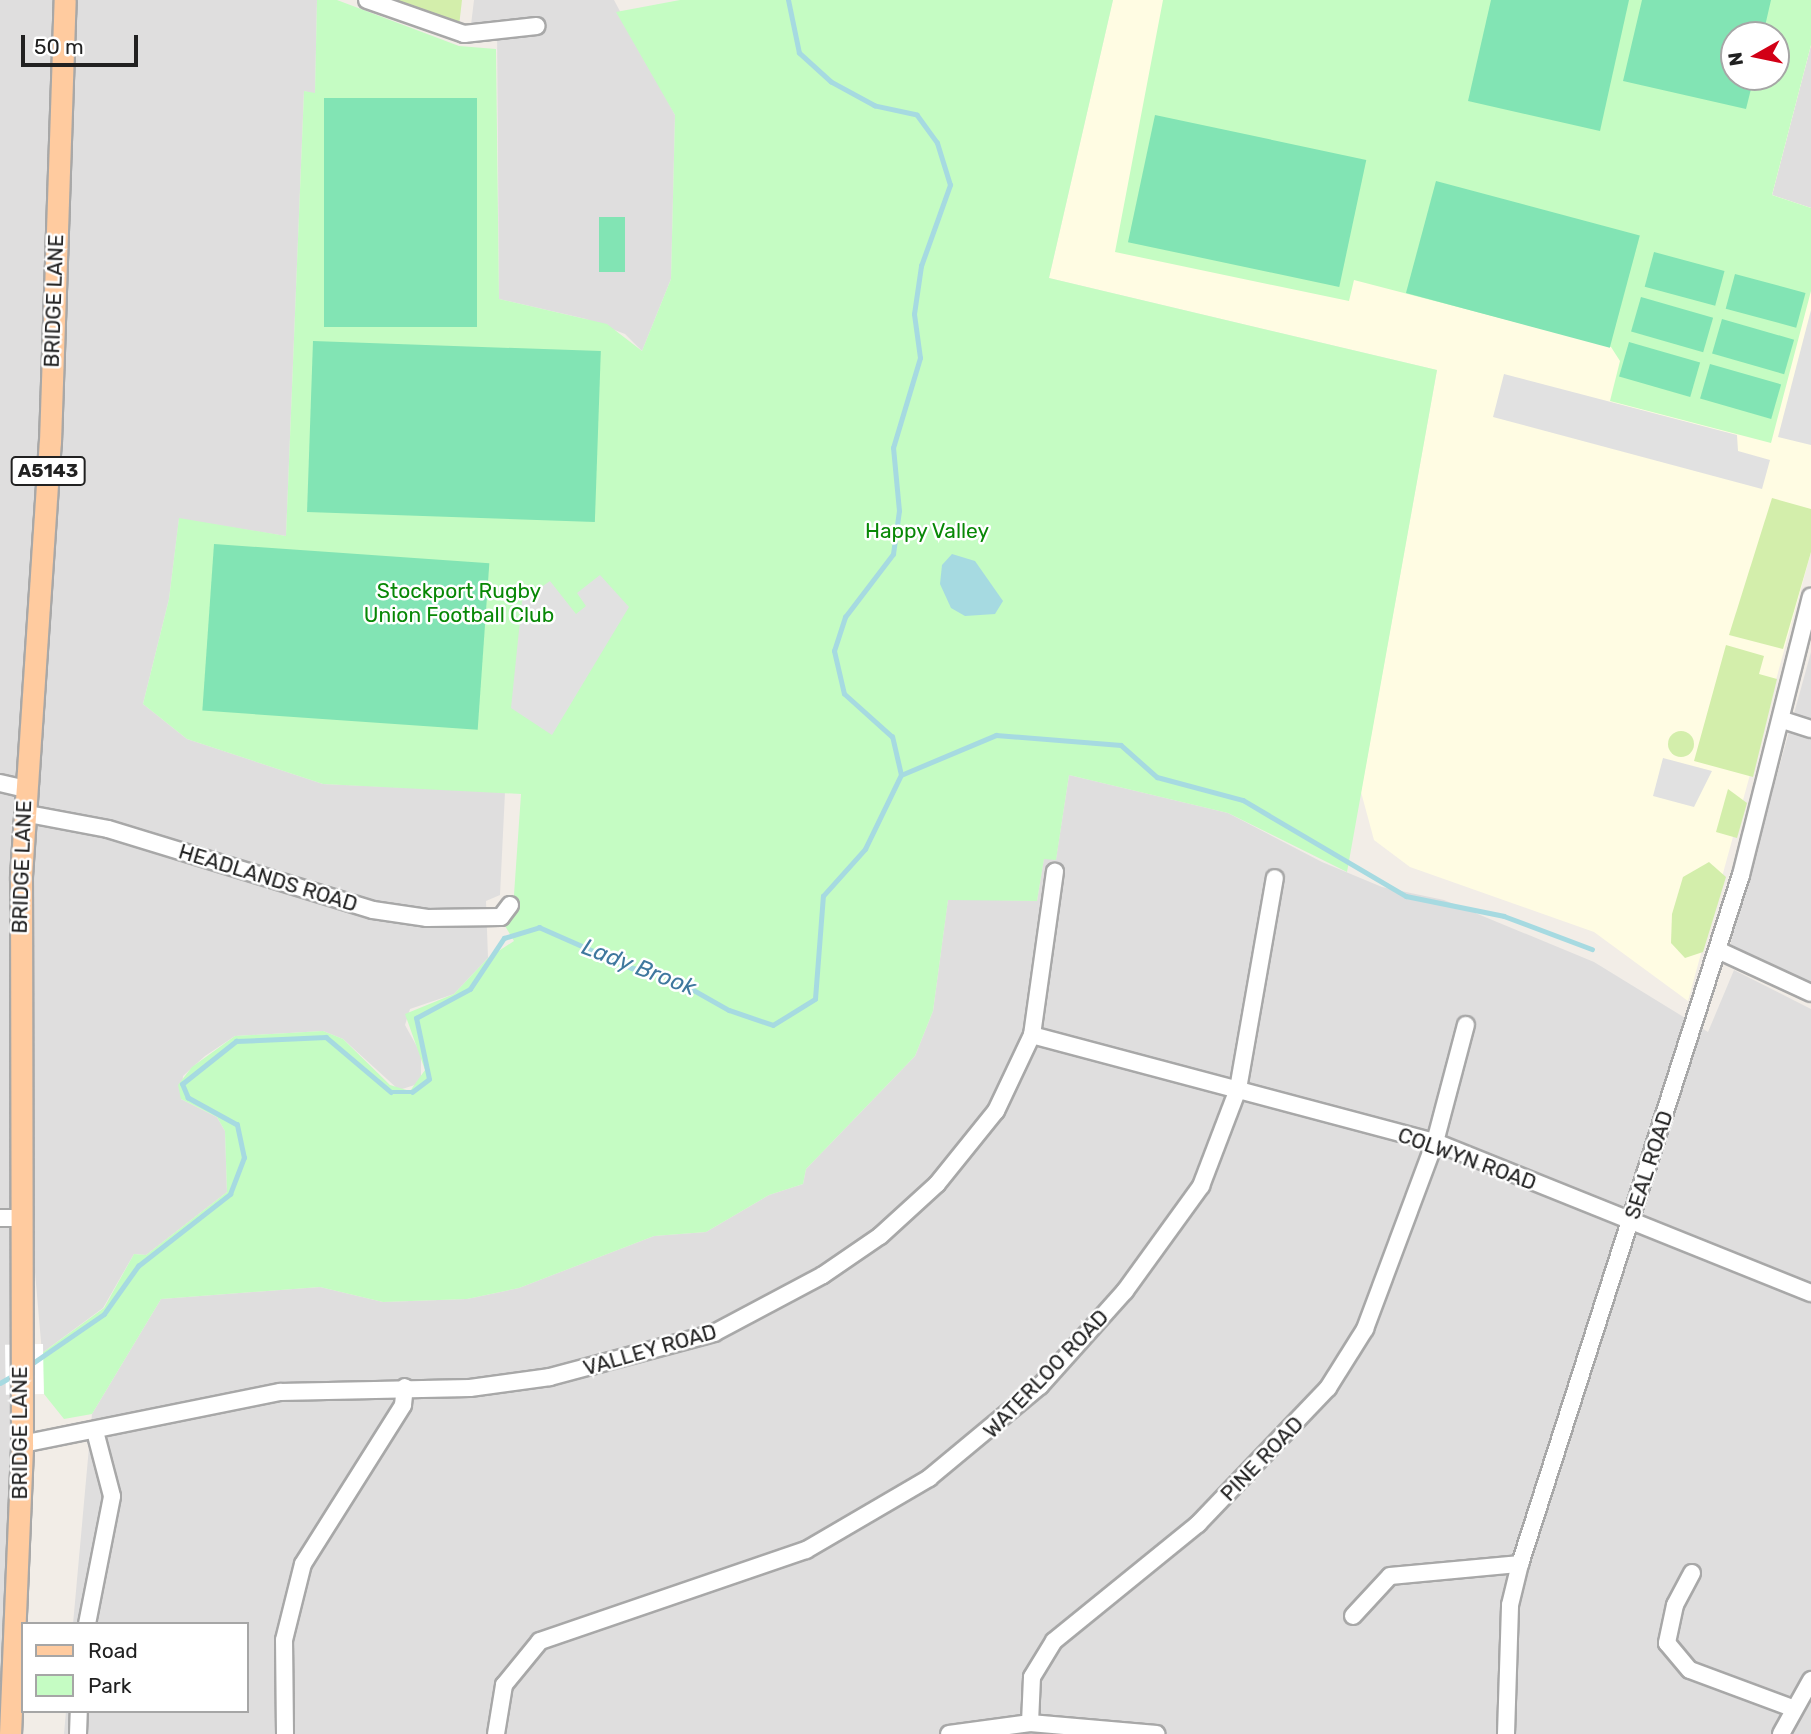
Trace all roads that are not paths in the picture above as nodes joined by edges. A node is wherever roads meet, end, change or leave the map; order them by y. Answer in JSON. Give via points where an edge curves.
{"nodes":[{"id":1,"x":65,"y":0,"type":"edge"},
{"id":2,"x":367,"y":0,"type":"edge"},
{"id":3,"x":537,"y":26,"type":"dead end"},
{"id":4,"x":1811,"y":597,"type":"edge"},
{"id":5,"x":1783,"y":720,"type":"junction"},
{"id":6,"x":1811,"y":729,"type":"edge"},
{"id":7,"x":0,"y":783,"type":"edge"},
{"id":8,"x":25,"y":789,"type":"junction"},
{"id":9,"x":23,"y":813,"type":"junction"},
{"id":10,"x":1055,"y":872,"type":"dead end"},
{"id":11,"x":1275,"y":878,"type":"dead end"},
{"id":12,"x":510,"y":905,"type":"dead end"},
{"id":13,"x":1718,"y":950,"type":"junction"},
{"id":14,"x":1811,"y":993,"type":"edge"},
{"id":15,"x":1466,"y":1025,"type":"dead end"},
{"id":16,"x":1032,"y":1035,"type":"junction"},
{"id":17,"x":1238,"y":1088,"type":"junction"},
{"id":18,"x":1435,"y":1143,"type":"junction"},
{"id":19,"x":10,"y":1218,"type":"edge"},
{"id":20,"x":1631,"y":1224,"type":"junction"},
{"id":21,"x":1811,"y":1293,"type":"edge"},
{"id":22,"x":405,"y":1387,"type":"junction"},
{"id":23,"x":95,"y":1431,"type":"junction"},
{"id":24,"x":22,"y":1444,"type":"junction"},
{"id":25,"x":1520,"y":1564,"type":"junction"},
{"id":26,"x":1692,"y":1573,"type":"dead end"},
{"id":27,"x":1353,"y":1616,"type":"dead end"},
{"id":28,"x":87,"y":1622,"type":"edge"},
{"id":29,"x":1811,"y":1680,"type":"edge"},
{"id":30,"x":1792,"y":1709,"type":"junction"},
{"id":31,"x":79,"y":1713,"type":"edge"},
{"id":32,"x":1030,"y":1723,"type":"junction"},
{"id":33,"x":10,"y":1734,"type":"edge"},
{"id":34,"x":78,"y":1734,"type":"edge"},
{"id":35,"x":285,"y":1734,"type":"edge"},
{"id":36,"x":496,"y":1734,"type":"edge"},
{"id":37,"x":948,"y":1734,"type":"edge"},
{"id":38,"x":1157,"y":1734,"type":"edge"},
{"id":39,"x":1506,"y":1734,"type":"edge"},
{"id":40,"x":1781,"y":1734,"type":"edge"}],
"edges":[{"from":1,"to":8,"type":"main road","name":"BRIDGE LANE","number":"A5143","via":[[50,442]]},
{"from":2,"to":3,"type":"street","via":[[464,34]]},
{"from":4,"to":5,"type":"street","name":"SEAL ROAD"},
{"from":5,"to":6,"type":"street"},
{"from":5,"to":13,"type":"street","name":"SEAL ROAD"},
{"from":7,"to":8,"type":"street"},
{"from":8,"to":9,"type":"main road","name":"BRIDGE LANE","number":"A5143"},
{"from":9,"to":12,"type":"street","name":"HEADLANDS ROAD","via":[[108,829],[373,910],[427,918],[500,916]]},
{"from":9,"to":19,"type":"main road","name":"BRIDGE LANE","number":"A5143"},
{"from":10,"to":16,"type":"street","name":"VALLEY ROAD"},
{"from":11,"to":17,"type":"street","name":"WATERLOO ROAD"},
{"from":13,"to":14,"type":"street"},
{"from":13,"to":20,"type":"street","name":"SEAL ROAD"},
{"from":15,"to":18,"type":"street","name":"PINE ROAD"},
{"from":16,"to":17,"type":"street","name":"COLWYN ROAD"},
{"from":16,"to":22,"type":"street","name":"VALLEY ROAD","via":[[996,1111],[962,1156],[880,1236],[823,1275],[735,1324],[669,1349],[517,1382]]},
{"from":17,"to":18,"type":"street","name":"COLWYN ROAD"},
{"from":17,"to":36,"type":"street","name":"WATERLOO ROAD","via":[[1206,1175],[1184,1214],[1125,1291],[988,1435],[869,1517],[806,1549],[540,1641],[505,1685]]},
{"from":18,"to":20,"type":"street","name":"COLWYN ROAD"},
{"from":18,"to":32,"type":"street","name":"PINE ROAD","via":[[1365,1329],[1328,1388],[1198,1524],[1054,1641],[1032,1677]]},
{"from":19,"to":24,"type":"main road","name":"BRIDGE LANE","number":"A5143"},
{"from":20,"to":21,"type":"street","name":"COLWYN ROAD"},
{"from":20,"to":25,"type":"street","name":"SEAL ROAD"},
{"from":22,"to":23,"type":"street","name":"VALLEY ROAD","via":[[280,1392]]},
{"from":22,"to":35,"type":"street","via":[[390,1427],[303,1564],[284,1640]]},
{"from":23,"to":24,"type":"street","name":"VALLEY ROAD"},
{"from":23,"to":28,"type":"street","via":[[112,1496]]},
{"from":24,"to":33,"type":"main road","name":"BRIDGE LANE","number":"A5143"},
{"from":25,"to":27,"type":"street","via":[[1390,1576]]},
{"from":25,"to":39,"type":"street","name":"SEAL ROAD","via":[[1510,1605]]},
{"from":26,"to":30,"type":"street","via":[[1675,1605],[1667,1643],[1690,1670]]},
{"from":29,"to":30,"type":"street"},
{"from":30,"to":40,"type":"street"},
{"from":31,"to":34,"type":"street"},
{"from":32,"to":37,"type":"street"},
{"from":32,"to":38,"type":"street"}]}
